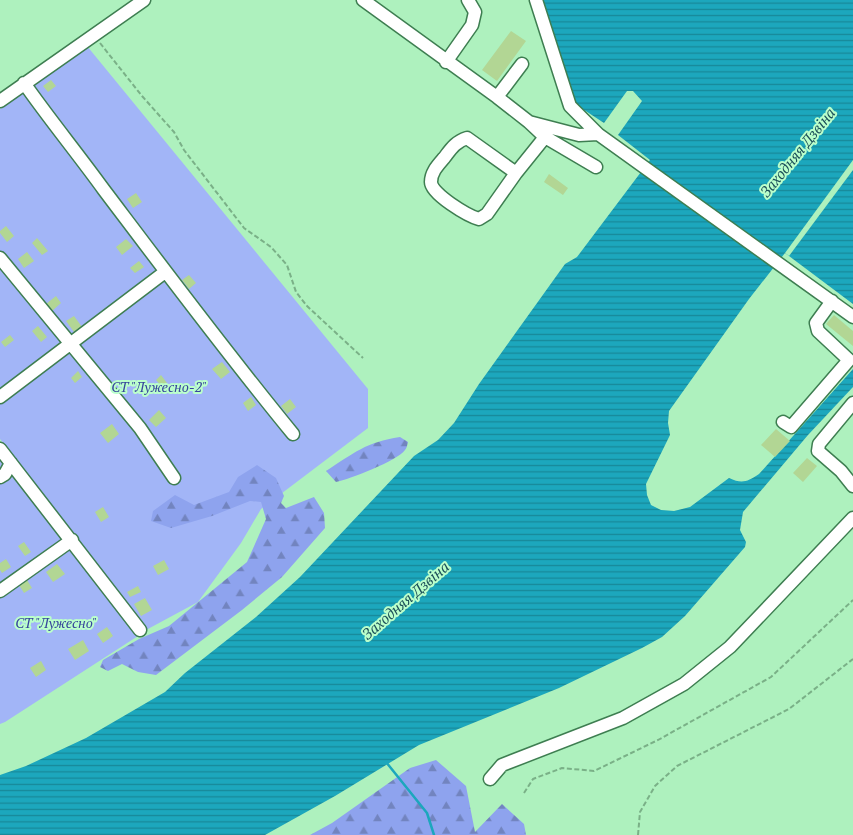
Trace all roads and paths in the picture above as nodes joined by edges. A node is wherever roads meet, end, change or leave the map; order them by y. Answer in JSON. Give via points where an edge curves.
{"nodes":[{"id":1,"x":144,"y":0,"type":"edge"},
{"id":2,"x":363,"y":0,"type":"edge"},
{"id":3,"x":468,"y":0,"type":"edge"},
{"id":4,"x":536,"y":0,"type":"edge"},
{"id":5,"x":94,"y":34,"type":"junction"},
{"id":6,"x":446,"y":62,"type":"junction"},
{"id":7,"x":522,"y":64,"type":"dead end"},
{"id":8,"x":24,"y":83,"type":"junction"},
{"id":9,"x":497,"y":98,"type":"junction"},
{"id":10,"x":0,"y":101,"type":"edge"},
{"id":11,"x":529,"y":122,"type":"junction"},
{"id":12,"x":598,"y":134,"type":"junction"},
{"id":13,"x":544,"y":136,"type":"junction"},
{"id":14,"x":596,"y":167,"type":"dead end"},
{"id":15,"x":516,"y":173,"type":"junction"},
{"id":16,"x":0,"y":258,"type":"edge"},
{"id":17,"x":165,"y":272,"type":"junction"},
{"id":18,"x":832,"y":301,"type":"junction"},
{"id":19,"x":853,"y":317,"type":"edge"},
{"id":20,"x":70,"y":344,"type":"junction"},
{"id":21,"x":363,"y":358,"type":"dead end"},
{"id":22,"x":0,"y":397,"type":"edge"},
{"id":23,"x":853,"y":403,"type":"edge"},
{"id":24,"x":783,"y":422,"type":"dead end"},
{"id":25,"x":293,"y":434,"type":"dead end"},
{"id":26,"x":0,"y":449,"type":"edge"},
{"id":27,"x":12,"y":463,"type":"junction"},
{"id":28,"x":0,"y":477,"type":"edge"},
{"id":29,"x":174,"y":478,"type":"dead end"},
{"id":30,"x":853,"y":486,"type":"edge"},
{"id":31,"x":853,"y":518,"type":"edge"},
{"id":32,"x":72,"y":540,"type":"junction"},
{"id":33,"x":0,"y":591,"type":"edge"},
{"id":34,"x":853,"y":600,"type":"edge"},
{"id":35,"x":140,"y":630,"type":"dead end"},
{"id":36,"x":853,"y":659,"type":"edge"},
{"id":37,"x":490,"y":779,"type":"dead end"},
{"id":38,"x":524,"y":793,"type":"dead end"},
{"id":39,"x":638,"y":835,"type":"edge"}],
"edges":[{"from":1,"to":5,"type":"street"},
{"from":2,"to":6,"type":"street"},
{"from":3,"to":6,"type":"street","via":[[474,12],[472,24]]},
{"from":4,"to":12,"type":"street","via":[[570,106]]},
{"from":5,"to":8,"type":"street"},
{"from":5,"to":21,"type":"path","via":[[174,132],[184,150],[244,228],[271,247],[287,265],[296,292],[307,306]]},
{"from":6,"to":9,"type":"street"},
{"from":7,"to":9,"type":"street"},
{"from":8,"to":10,"type":"street"},
{"from":8,"to":17,"type":"street"},
{"from":9,"to":11,"type":"street"},
{"from":11,"to":12,"type":"street","via":[[579,135]]},
{"from":11,"to":13,"type":"street"},
{"from":12,"to":18,"type":"street"},
{"from":13,"to":14,"type":"street"},
{"from":13,"to":15,"type":"street"},
{"from":15,"to":15,"type":"street","via":[[467,138],[457,141],[434,171],[431,183],[434,190],[469,216],[479,219],[487,214]]},
{"from":16,"to":20,"type":"street"},
{"from":17,"to":20,"type":"street"},
{"from":17,"to":25,"type":"street"},
{"from":18,"to":19,"type":"street"},
{"from":18,"to":24,"type":"street","via":[[816,322],[818,331],[849,360],[791,427]]},
{"from":20,"to":22,"type":"street"},
{"from":20,"to":29,"type":"street","via":[[140,428]]},
{"from":23,"to":30,"type":"street","via":[[819,444],[818,452]]},
{"from":26,"to":27,"type":"street"},
{"from":27,"to":28,"type":"street"},
{"from":27,"to":32,"type":"street"},
{"from":31,"to":37,"type":"street","via":[[730,647],[684,684],[622,718],[502,765]]},
{"from":32,"to":33,"type":"street"},
{"from":32,"to":35,"type":"street"},
{"from":34,"to":38,"type":"path","via":[[771,677],[658,740],[594,771],[562,768],[533,779]]},
{"from":36,"to":39,"type":"path","via":[[789,709],[677,766],[655,786],[640,812]]}]}
